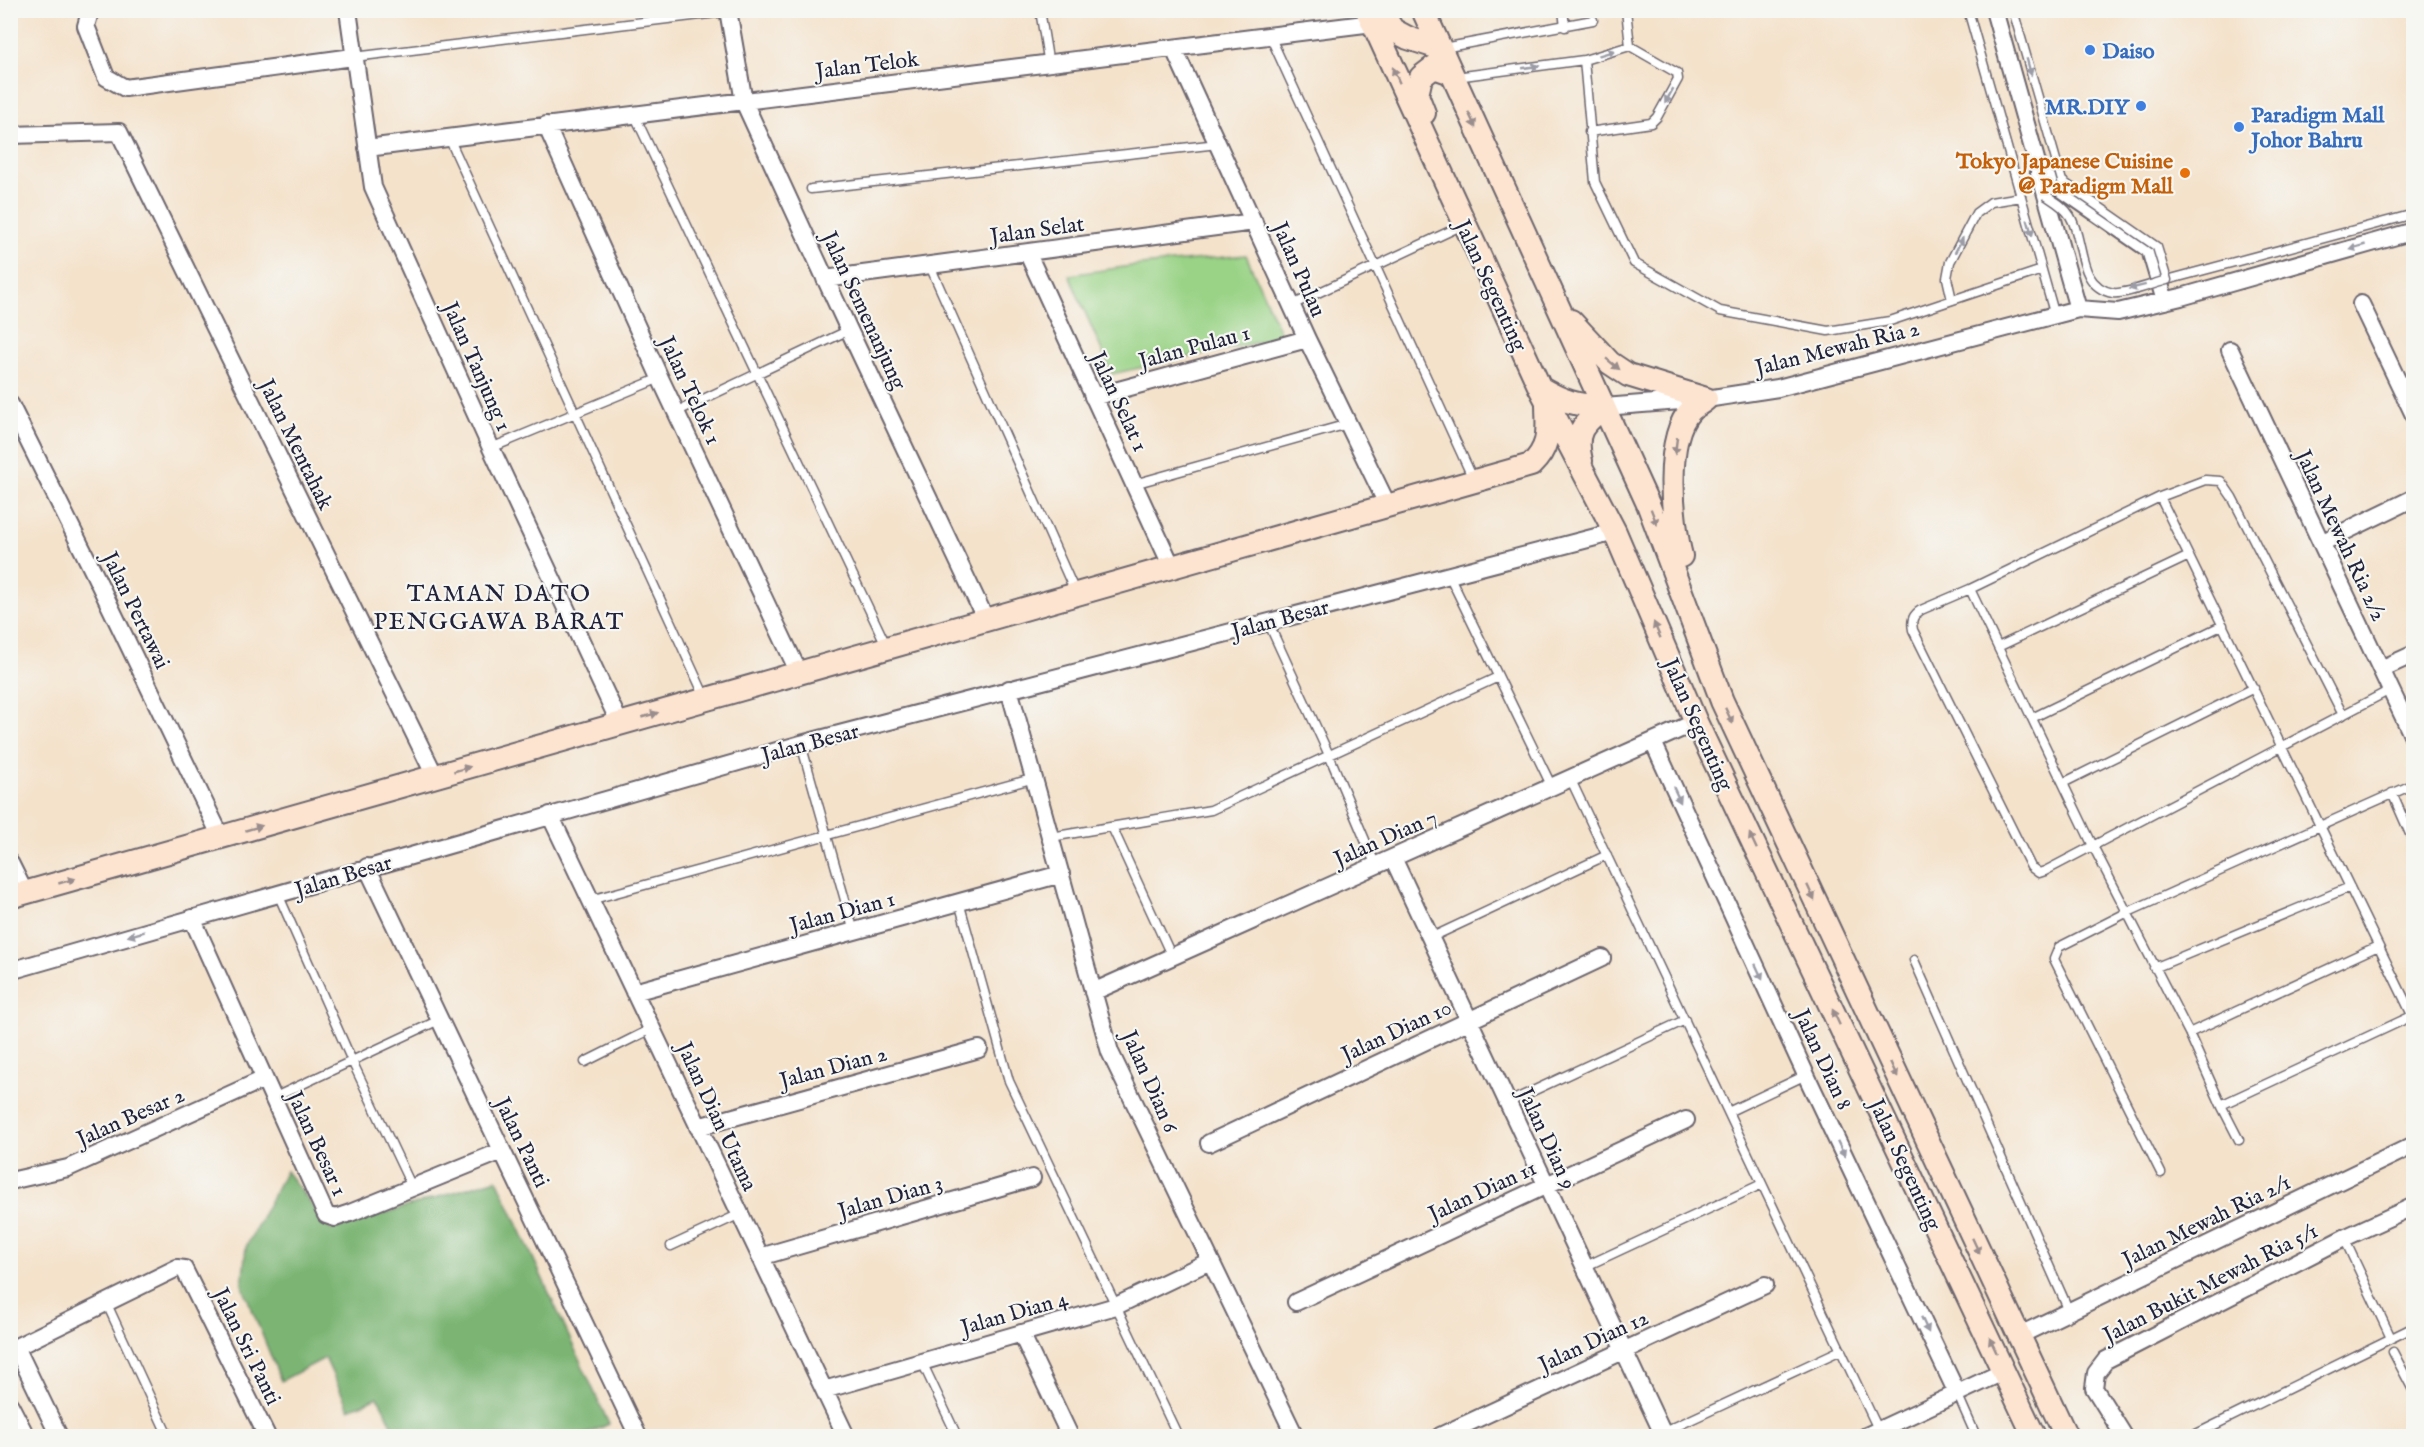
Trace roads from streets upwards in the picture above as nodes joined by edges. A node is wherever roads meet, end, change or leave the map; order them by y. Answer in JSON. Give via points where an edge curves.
{"nodes":[{"id":1,"x":348,"y":10,"type":"edge"},
{"id":2,"x":1423,"y":10,"type":"edge"},
{"id":3,"x":1994,"y":10,"type":"edge"},
{"id":4,"x":92,"y":11,"type":"edge"},
{"id":5,"x":733,"y":11,"type":"edge"},
{"id":6,"x":1373,"y":15,"type":"edge"},
{"id":7,"x":1439,"y":48,"type":"junction"},
{"id":8,"x":1174,"y":49,"type":"junction"},
{"id":9,"x":353,"y":57,"type":"junction"},
{"id":10,"x":1452,"y":75,"type":"junction"},
{"id":11,"x":744,"y":102,"type":"junction"},
{"id":12,"x":546,"y":125,"type":"junction"},
{"id":13,"x":10,"y":135,"type":"edge"},
{"id":14,"x":367,"y":148,"type":"junction"},
{"id":15,"x":2039,"y":173,"type":"junction"},
{"id":16,"x":1254,"y":222,"type":"junction"},
{"id":17,"x":1464,"y":224,"type":"junction"},
{"id":18,"x":2414,"y":231,"type":"edge"},
{"id":19,"x":1028,"y":254,"type":"junction"},
{"id":20,"x":825,"y":279,"type":"junction"},
{"id":21,"x":2164,"y":301,"type":"junction"},
{"id":22,"x":2361,"y":304,"type":"dead end"},
{"id":23,"x":1558,"y":307,"type":"junction"},
{"id":24,"x":2078,"y":309,"type":"junction"},
{"id":25,"x":1306,"y":339,"type":"junction"},
{"id":26,"x":2230,"y":350,"type":"dead end"},
{"id":27,"x":1544,"y":395,"type":"junction"},
{"id":28,"x":1093,"y":397,"type":"junction"},
{"id":29,"x":1706,"y":399,"type":"junction"},
{"id":30,"x":10,"y":404,"type":"edge"},
{"id":31,"x":1604,"y":407,"type":"junction"},
{"id":32,"x":2414,"y":415,"type":"edge"},
{"id":33,"x":1582,"y":468,"type":"junction"},
{"id":34,"x":2414,"y":498,"type":"edge"},
{"id":35,"x":1388,"y":506,"type":"junction"},
{"id":36,"x":1615,"y":532,"type":"junction"},
{"id":37,"x":2321,"y":543,"type":"junction"},
{"id":38,"x":1172,"y":567,"type":"junction"},
{"id":39,"x":986,"y":620,"type":"junction"},
{"id":40,"x":1697,"y":633,"type":"junction"},
{"id":41,"x":2414,"y":654,"type":"edge"},
{"id":42,"x":2380,"y":669,"type":"junction"},
{"id":43,"x":799,"y":673,"type":"junction"},
{"id":44,"x":1010,"y":689,"type":"junction"},
{"id":45,"x":1696,"y":722,"type":"junction"},
{"id":46,"x":620,"y":724,"type":"junction"},
{"id":47,"x":2414,"y":739,"type":"edge"},
{"id":48,"x":1653,"y":742,"type":"junction"},
{"id":49,"x":435,"y":776,"type":"junction"},
{"id":50,"x":549,"y":815,"type":"junction"},
{"id":51,"x":221,"y":837,"type":"junction"},
{"id":52,"x":1392,"y":858,"type":"junction"},
{"id":53,"x":10,"y":863,"type":"edge"},
{"id":54,"x":368,"y":867,"type":"junction"},
{"id":55,"x":1061,"y":874,"type":"junction"},
{"id":56,"x":18,"y":895,"type":"edge"},
{"id":57,"x":192,"y":918,"type":"junction"},
{"id":58,"x":1602,"y":958,"type":"dead end"},
{"id":59,"x":10,"y":971,"type":"edge"},
{"id":60,"x":634,"y":992,"type":"junction"},
{"id":61,"x":1094,"y":992,"type":"junction"},
{"id":62,"x":1468,"y":1021,"type":"junction"},
{"id":63,"x":979,"y":1049,"type":"dead end"},
{"id":64,"x":264,"y":1079,"type":"junction"},
{"id":65,"x":1686,"y":1120,"type":"dead end"},
{"id":66,"x":698,"y":1127,"type":"junction"},
{"id":67,"x":1209,"y":1143,"type":"dead end"},
{"id":68,"x":2414,"y":1145,"type":"edge"},
{"id":69,"x":502,"y":1151,"type":"junction"},
{"id":70,"x":1032,"y":1178,"type":"dead end"},
{"id":71,"x":10,"y":1181,"type":"edge"},
{"id":72,"x":1546,"y":1185,"type":"junction"},
{"id":73,"x":2414,"y":1206,"type":"edge"},
{"id":74,"x":760,"y":1257,"type":"junction"},
{"id":75,"x":1210,"y":1261,"type":"junction"},
{"id":76,"x":1765,"y":1285,"type":"dead end"},
{"id":77,"x":1296,"y":1302,"type":"dead end"},
{"id":78,"x":1021,"y":1333,"type":"junction"},
{"id":79,"x":2018,"y":1336,"type":"junction"},
{"id":80,"x":13,"y":1349,"type":"edge"},
{"id":81,"x":1624,"y":1351,"type":"junction"},
{"id":82,"x":2005,"y":1371,"type":"junction"},
{"id":83,"x":824,"y":1390,"type":"junction"},
{"id":84,"x":1957,"y":1394,"type":"junction"},
{"id":85,"x":10,"y":1405,"type":"edge"},
{"id":86,"x":1873,"y":1434,"type":"edge"},
{"id":87,"x":261,"y":1435,"type":"edge"},
{"id":88,"x":1663,"y":1435,"type":"edge"},
{"id":89,"x":26,"y":1437,"type":"edge"},
{"id":90,"x":59,"y":1437,"type":"edge"},
{"id":91,"x":638,"y":1437,"type":"edge"},
{"id":92,"x":846,"y":1437,"type":"edge"},
{"id":93,"x":1070,"y":1437,"type":"edge"},
{"id":94,"x":1295,"y":1437,"type":"edge"},
{"id":95,"x":1440,"y":1437,"type":"edge"},
{"id":96,"x":2034,"y":1437,"type":"edge"},
{"id":97,"x":2066,"y":1437,"type":"edge"},
{"id":98,"x":2124,"y":1437,"type":"edge"}],
"edges":[{"from":1,"to":9,"type":"street","name":"Jalan Tanjung 1"},
{"from":2,"to":7,"type":"street","name":"Jalan Segenting"},
{"from":3,"to":15,"type":"street"},
{"from":4,"to":9,"type":"street","via":[[86,26],[106,77],[124,88]]},
{"from":5,"to":11,"type":"street","name":"Jalan Semenanjung"},
{"from":6,"to":7,"type":"street","via":[[1408,38]]},
{"from":6,"to":8,"type":"street","name":"Jalan Telok","via":[[1270,36]]},
{"from":17,"to":6,"type":"street","name":"Jalan Segenting","one_way":true},
{"from":7,"to":10,"type":"street","name":"Jalan Segenting"},
{"from":8,"to":11,"type":"street","name":"Jalan Telok"},
{"from":8,"to":16,"type":"street","name":"Jalan Pulau"},
{"from":9,"to":14,"type":"street","name":"Jalan Tanjung 1"},
{"from":10,"to":17,"type":"street","via":[[1434,67],[1426,71],[1418,83],[1417,95],[1452,179]]},
{"from":10,"to":23,"type":"street","name":"Jalan Segenting","one_way":true},
{"from":11,"to":12,"type":"street","name":"Jalan Telok"},
{"from":11,"to":20,"type":"street","name":"Jalan Semenanjung"},
{"from":12,"to":14,"type":"street","name":"Jalan Telok"},
{"from":12,"to":43,"type":"street","name":"Jalan Telok 1"},
{"from":13,"to":49,"type":"street","name":"Jalan Mentahak","via":[[119,132]]},
{"from":14,"to":46,"type":"street","name":"Jalan Tanjung 1","via":[[373,187]]},
{"from":15,"to":21,"type":"street","via":[[2150,250]]},
{"from":15,"to":24,"type":"street"},
{"from":16,"to":19,"type":"street","name":"Jalan Selat"},
{"from":16,"to":25,"type":"street","name":"Jalan Pulau"},
{"from":17,"to":27,"type":"street","name":"Jalan Segenting"},
{"from":18,"to":21,"type":"street","one_way":true},
{"from":19,"to":20,"type":"street","name":"Jalan Selat"},
{"from":19,"to":28,"type":"street","name":"Jalan Selat 1"},
{"from":20,"to":39,"type":"street","name":"Jalan Semenanjung"},
{"from":21,"to":24,"type":"street","via":[[2118,312]]},
{"from":22,"to":32,"type":"street"},
{"from":23,"to":29,"type":"street","one_way":true,"via":[[1610,363],[1628,375]]},
{"from":23,"to":31,"type":"street","name":"Jalan Segenting"},
{"from":24,"to":29,"type":"street","name":"Jalan Mewah Ria 2","via":[[1778,388]]},
{"from":25,"to":28,"type":"street","name":"Jalan Pulau 1"},
{"from":25,"to":35,"type":"street","name":"Jalan Pulau"},
{"from":26,"to":37,"type":"street","name":"Jalan Mewah Ria 2/2"},
{"from":27,"to":31,"type":"street"},
{"from":27,"to":33,"type":"street","name":"Jalan Segenting"},
{"from":27,"to":35,"type":"street","via":[[1547,444],[1531,465]]},
{"from":28,"to":38,"type":"street","name":"Jalan Selat 1"},
{"from":29,"to":31,"type":"street","name":"Jalan Mewah Ria 2"},
{"from":29,"to":40,"type":"street","one_way":true,"via":[[1690,410],[1678,431],[1672,503]]},
{"from":30,"to":51,"type":"street","name":"Jalan Pertawai"},
{"from":31,"to":33,"type":"street","via":[[1578,433]]},
{"from":31,"to":40,"type":"street","name":"Jalan Segenting","one_way":true,"via":[[1648,504]]},
{"from":33,"to":36,"type":"street","name":"Jalan Segenting"},
{"from":34,"to":37,"type":"street"},
{"from":35,"to":38,"type":"street"},
{"from":36,"to":44,"type":"street","name":"Jalan Besar"},
{"from":45,"to":36,"type":"street","name":"Jalan Segenting","one_way":true},
{"from":37,"to":42,"type":"street","name":"Jalan Mewah Ria 2/2"},
{"from":38,"to":39,"type":"street"},
{"from":39,"to":43,"type":"street"},
{"from":40,"to":45,"type":"street","via":[[1704,685]]},
{"from":40,"to":79,"type":"street","name":"Jalan Segenting","one_way":true,"via":[[1727,712]]},
{"from":41,"to":42,"type":"street"},
{"from":42,"to":47,"type":"street","name":"Jalan Mewah Ria 2/2"},
{"from":46,"to":43,"type":"street","one_way":true},
{"from":44,"to":50,"type":"street","name":"Jalan Besar"},
{"from":44,"to":55,"type":"street","name":"Jalan Dian 6"},
{"from":45,"to":48,"type":"street","name":"Jalan Dian 7"},
{"from":82,"to":45,"type":"street","name":"Jalan Segenting","one_way":true},
{"from":49,"to":46,"type":"street","one_way":true},
{"from":48,"to":52,"type":"street","name":"Jalan Dian 7"},
{"from":48,"to":84,"type":"street","name":"Jalan Dian 8","one_way":true},
{"from":51,"to":49,"type":"street","one_way":true},
{"from":50,"to":54,"type":"street","name":"Jalan Besar"},
{"from":50,"to":60,"type":"street","name":"Jalan Dian Utama"},
{"from":56,"to":51,"type":"street","one_way":true},
{"from":52,"to":61,"type":"street","name":"Jalan Dian 7"},
{"from":52,"to":62,"type":"street","name":"Jalan Dian 9"},
{"from":53,"to":56,"type":"street"},
{"from":54,"to":57,"type":"street","name":"Jalan Besar"},
{"from":54,"to":69,"type":"street","name":"Jalan Panti"},
{"from":55,"to":60,"type":"street","name":"Jalan Dian 1"},
{"from":55,"to":61,"type":"street","name":"Jalan Dian 6"},
{"from":57,"to":59,"type":"street","name":"Jalan Besar","one_way":true},
{"from":57,"to":64,"type":"street","name":"Jalan Besar 1"},
{"from":58,"to":62,"type":"street","name":"Jalan Dian 10"},
{"from":60,"to":66,"type":"street","name":"Jalan Dian Utama"},
{"from":61,"to":75,"type":"street","name":"Jalan Dian 6","via":[[1110,1052]]},
{"from":62,"to":67,"type":"street","name":"Jalan Dian 10"},
{"from":62,"to":72,"type":"street","name":"Jalan Dian 9"},
{"from":63,"to":66,"type":"street","name":"Jalan Dian 2"},
{"from":64,"to":69,"type":"street","name":"Jalan Besar 1","via":[[326,1215],[335,1218]]},
{"from":64,"to":71,"type":"street","name":"Jalan Besar 2","via":[[68,1168]]},
{"from":65,"to":72,"type":"street","name":"Jalan Dian 11"},
{"from":66,"to":74,"type":"street","name":"Jalan Dian Utama"},
{"from":68,"to":79,"type":"street","name":"Jalan Mewah Ria 2/1"},
{"from":69,"to":91,"type":"street","name":"Jalan Panti"},
{"from":70,"to":74,"type":"street","name":"Jalan Dian 3"},
{"from":72,"to":77,"type":"street","name":"Jalan Dian 11"},
{"from":72,"to":81,"type":"street","name":"Jalan Dian 9"},
{"from":73,"to":98,"type":"street","name":"Jalan Bukit Mewah Ria 5/1","via":[[2106,1360],[2096,1373],[2094,1388]]},
{"from":74,"to":83,"type":"street","name":"Jalan Dian Utama"},
{"from":75,"to":78,"type":"street","name":"Jalan Dian 4","via":[[1116,1306]]},
{"from":75,"to":94,"type":"street","name":"Jalan Dian 6"},
{"from":76,"to":81,"type":"street","name":"Jalan Dian 12"},
{"from":78,"to":83,"type":"street","name":"Jalan Dian 4"},
{"from":78,"to":93,"type":"street"},
{"from":79,"to":97,"type":"street","name":"Jalan Segenting"},
{"from":80,"to":87,"type":"street","name":"Jalan Sri Panti","via":[[177,1268],[184,1269]]},
{"from":80,"to":90,"type":"street"},
{"from":81,"to":88,"type":"street","name":"Jalan Dian 9"},
{"from":81,"to":95,"type":"street","name":"Jalan Dian 12"},
{"from":82,"to":84,"type":"street"},
{"from":82,"to":96,"type":"street","name":"Jalan Segenting"},
{"from":83,"to":92,"type":"street","name":"Jalan Dian Utama"},
{"from":84,"to":86,"type":"street"},
{"from":85,"to":89,"type":"street"}]}
